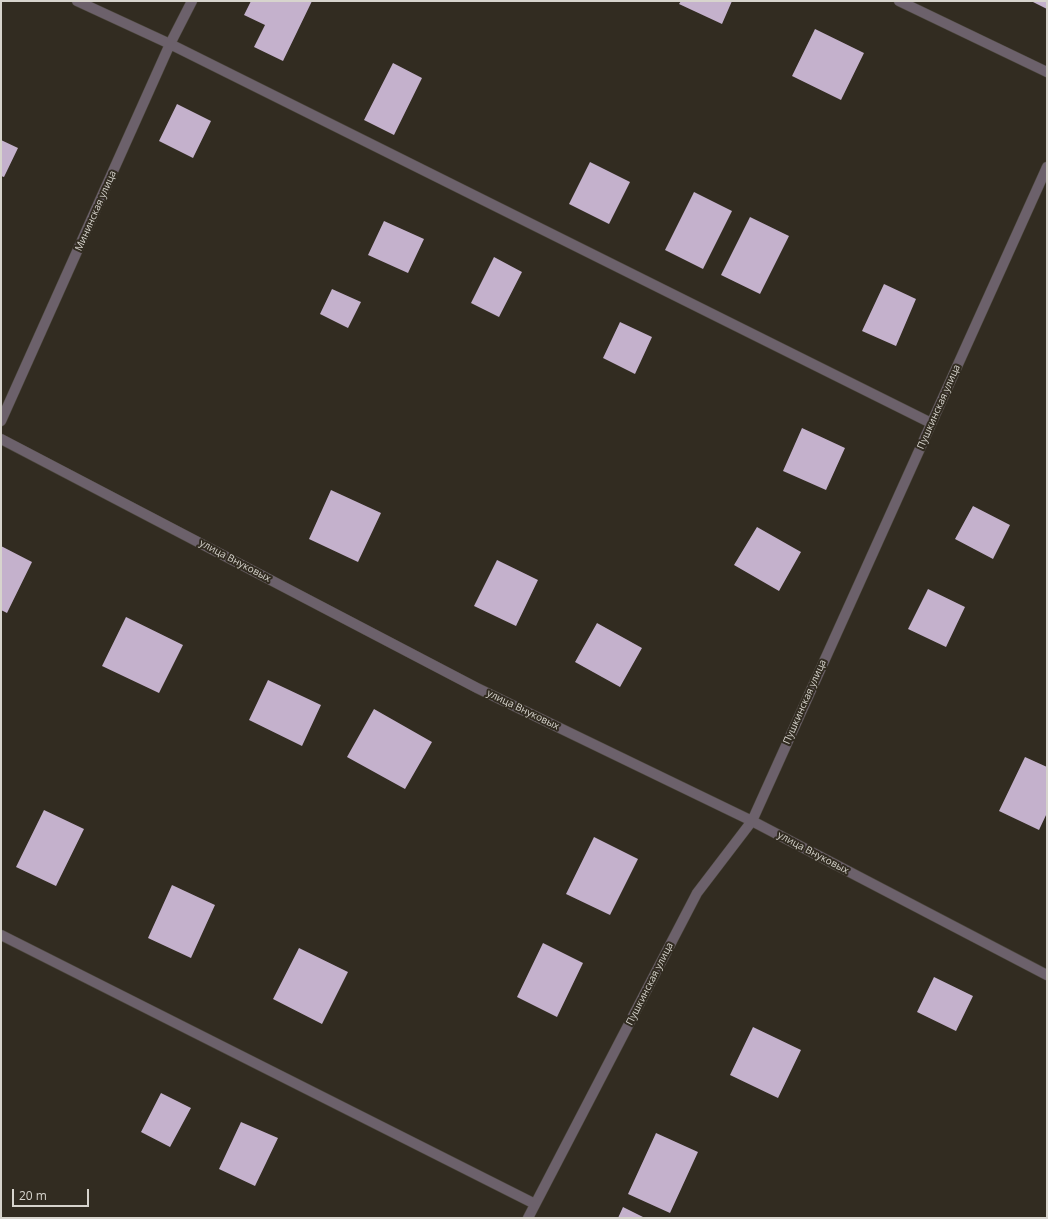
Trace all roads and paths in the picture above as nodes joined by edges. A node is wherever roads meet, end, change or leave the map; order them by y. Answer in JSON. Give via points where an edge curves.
{"nodes":[{"id":1,"x":77,"y":1,"type":"edge"},
{"id":2,"x":192,"y":1,"type":"edge"},
{"id":3,"x":899,"y":1,"type":"edge"},
{"id":4,"x":170,"y":44,"type":"junction"},
{"id":5,"x":1047,"y":72,"type":"edge"},
{"id":6,"x":1047,"y":167,"type":"edge"},
{"id":7,"x":1,"y":421,"type":"edge"},
{"id":8,"x":931,"y":423,"type":"junction"},
{"id":9,"x":1,"y":439,"type":"edge"},
{"id":10,"x":752,"y":821,"type":"junction"},
{"id":11,"x":1,"y":935,"type":"edge"},
{"id":12,"x":1047,"y":975,"type":"edge"},
{"id":13,"x":535,"y":1204,"type":"junction"},
{"id":14,"x":528,"y":1218,"type":"edge"}],
"edges":[{"from":1,"to":4,"type":"street"},
{"from":2,"to":4,"type":"street","name":"Мининская улица"},
{"from":3,"to":5,"type":"street"},
{"from":4,"to":7,"type":"street","name":"Мининская улица"},
{"from":4,"to":8,"type":"street"},
{"from":6,"to":8,"type":"street","name":"Пушкинская улица"},
{"from":8,"to":10,"type":"street","name":"Пушкинская улица"},
{"from":9,"to":10,"type":"street","name":"улица Внуковых","via":[[477,688]]},
{"from":10,"to":12,"type":"street","name":"улица Внуковых"},
{"from":10,"to":13,"type":"street","name":"Пушкинская улица","via":[[697,893]]},
{"from":11,"to":13,"type":"street"},
{"from":13,"to":14,"type":"street","name":"Пушкинская улица"}]}
